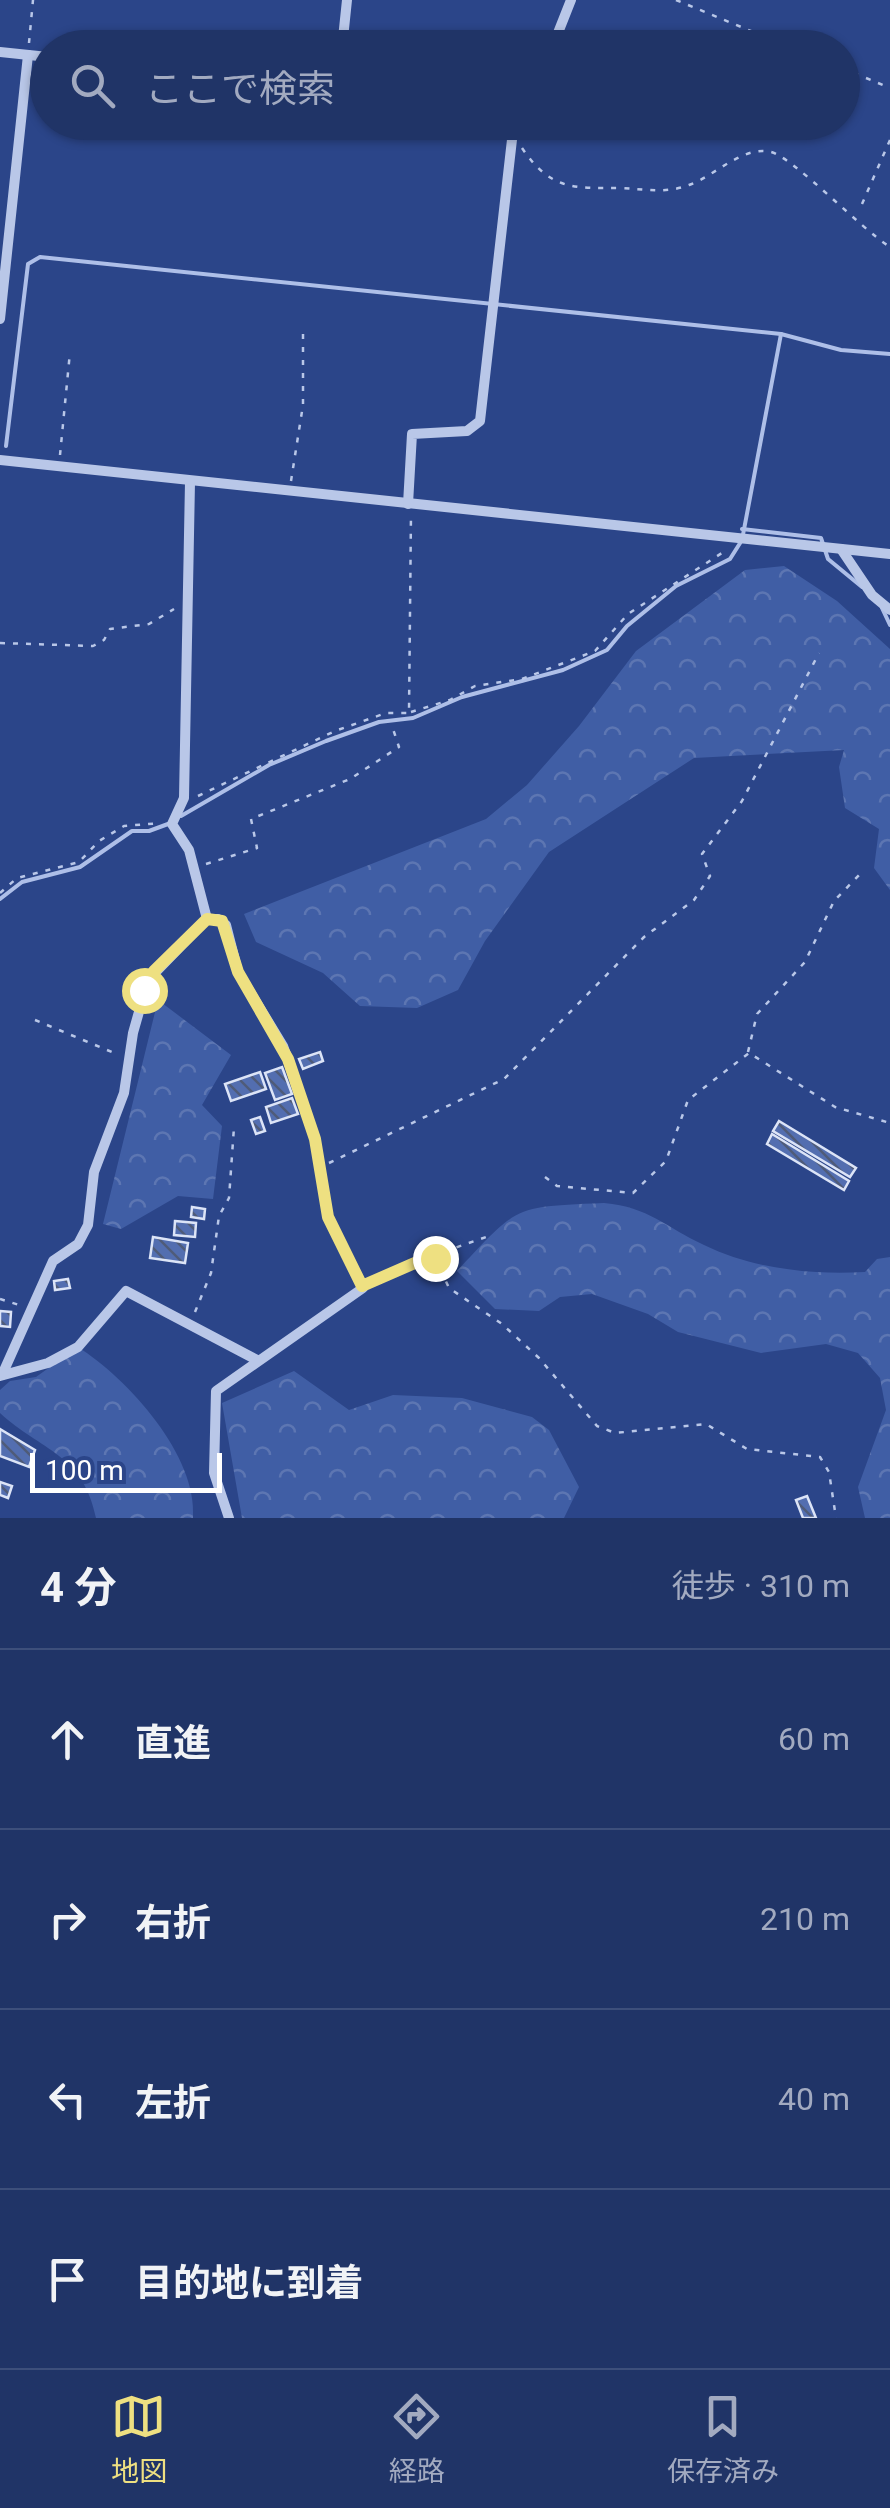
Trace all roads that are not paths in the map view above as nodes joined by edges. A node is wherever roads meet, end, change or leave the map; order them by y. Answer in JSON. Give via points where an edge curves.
{"nodes":[{"id":1,"x":347,"y":0,"type":"edge"},
{"id":2,"x":571,"y":0,"type":"edge"},
{"id":3,"x":344,"y":30,"type":"edge"},
{"id":4,"x":559,"y":30,"type":"edge"},
{"id":5,"x":0,"y":52,"type":"edge"},
{"id":6,"x":28,"y":56,"type":"joint"},
{"id":7,"x":512,"y":140,"type":"edge"},
{"id":8,"x":0,"y":319,"type":"edge"},
{"id":9,"x":0,"y":460,"type":"edge"},
{"id":10,"x":190,"y":482,"type":"junction"},
{"id":11,"x":408,"y":504,"type":"junction"},
{"id":12,"x":841,"y":550,"type":"junction"},
{"id":13,"x":890,"y":554,"type":"edge"},
{"id":14,"x":890,"y":610,"type":"edge"},
{"id":15,"x":207,"y":919,"type":"junction"},
{"id":16,"x":257,"y":1360,"type":"junction"},
{"id":17,"x":1,"y":1376,"type":"edge"},
{"id":18,"x":229,"y":1518,"type":"edge"}],
"edges":[{"from":1,"to":3,"type":"street"},
{"from":2,"to":4,"type":"street"},
{"from":5,"to":6,"type":"street"},
{"from":6,"to":8,"type":"street"},
{"from":7,"to":11,"type":"street","via":[[480,421],[467,432],[412,434]]},
{"from":9,"to":10,"type":"street"},
{"from":10,"to":11,"type":"street"},
{"from":10,"to":15,"type":"street","via":[[183,802],[172,820],[195,868]]},
{"from":11,"to":12,"type":"street"},
{"from":12,"to":13,"type":"street"},
{"from":12,"to":14,"type":"street"},
{"from":15,"to":16,"type":"street","via":[[226,925],[238,972],[283,1046],[312,1128],[331,1227],[362,1286]]},
{"from":15,"to":17,"type":"street","via":[[148,980],[124,1094],[94,1172],[88,1225],[78,1244],[54,1261]]},
{"from":16,"to":17,"type":"street","via":[[126,1291],[78,1347]]},
{"from":16,"to":18,"type":"street","via":[[214,1397],[214,1473]]}]}
